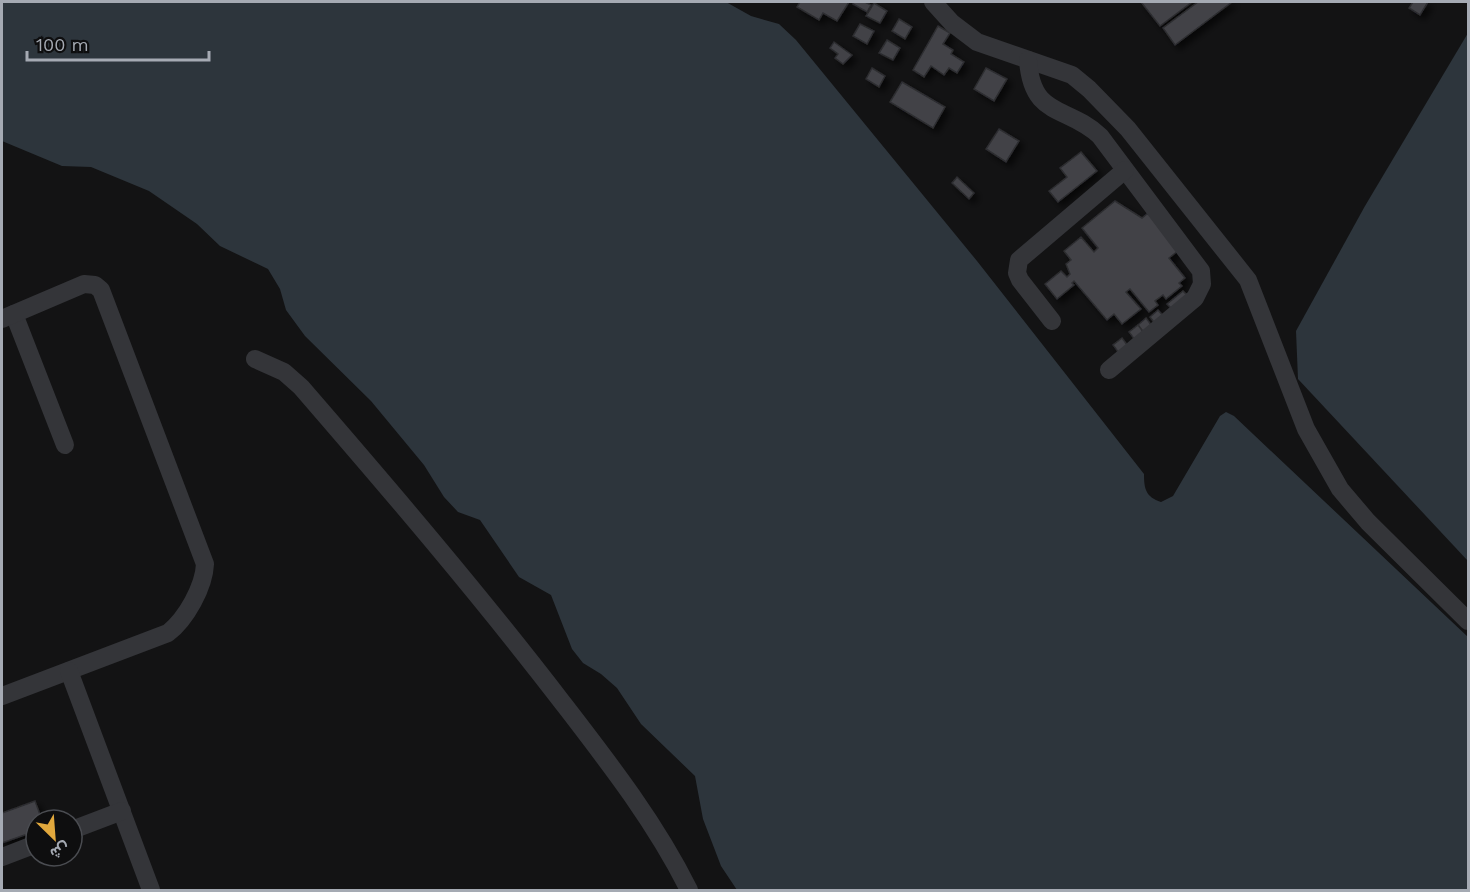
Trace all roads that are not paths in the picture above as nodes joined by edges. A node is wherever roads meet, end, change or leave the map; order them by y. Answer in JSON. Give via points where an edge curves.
{"nodes":[{"id":1,"x":933,"y":2,"type":"edge"},
{"id":2,"x":1028,"y":60,"type":"junction"},
{"id":3,"x":1125,"y":170,"type":"junction"},
{"id":4,"x":8,"y":317,"type":"edge"},
{"id":5,"x":1052,"y":321,"type":"dead end"},
{"id":6,"x":255,"y":359,"type":"dead end"},
{"id":7,"x":1109,"y":370,"type":"dead end"},
{"id":8,"x":64,"y":445,"type":"dead end"},
{"id":9,"x":1468,"y":621,"type":"edge"},
{"id":10,"x":69,"y":671,"type":"junction"},
{"id":11,"x":2,"y":696,"type":"edge"},
{"id":12,"x":122,"y":811,"type":"junction"},
{"id":13,"x":84,"y":825,"type":"edge"},
{"id":14,"x":24,"y":849,"type":"edge"},
{"id":15,"x":2,"y":857,"type":"edge"},
{"id":16,"x":151,"y":891,"type":"edge"},
{"id":17,"x":689,"y":891,"type":"edge"}],
"edges":[{"from":1,"to":2,"type":"lane","via":[[977,42]]},
{"from":2,"to":3,"type":"lane","via":[[1031,82],[1043,101],[1051,109],[1092,128]]},
{"from":2,"to":9,"type":"lane","via":[[1063,70],[1089,88],[1128,129],[1242,271],[1306,429],[1327,470],[1368,522]]},
{"from":3,"to":5,"type":"lane","via":[[1019,260],[1020,280]]},
{"from":3,"to":7,"type":"lane","via":[[1198,266],[1202,284],[1195,298]]},
{"from":4,"to":8,"type":"lane"},
{"from":4,"to":10,"type":"lane","via":[[84,284],[101,290],[205,564],[204,576],[180,624],[168,633]]},
{"from":6,"to":17,"type":"lane","via":[[284,372],[301,387],[460,571],[637,801]]},
{"from":10,"to":11,"type":"lane"},
{"from":10,"to":12,"type":"lane"},
{"from":12,"to":13,"type":"lane"},
{"from":12,"to":16,"type":"lane"},
{"from":14,"to":15,"type":"lane"}]}
